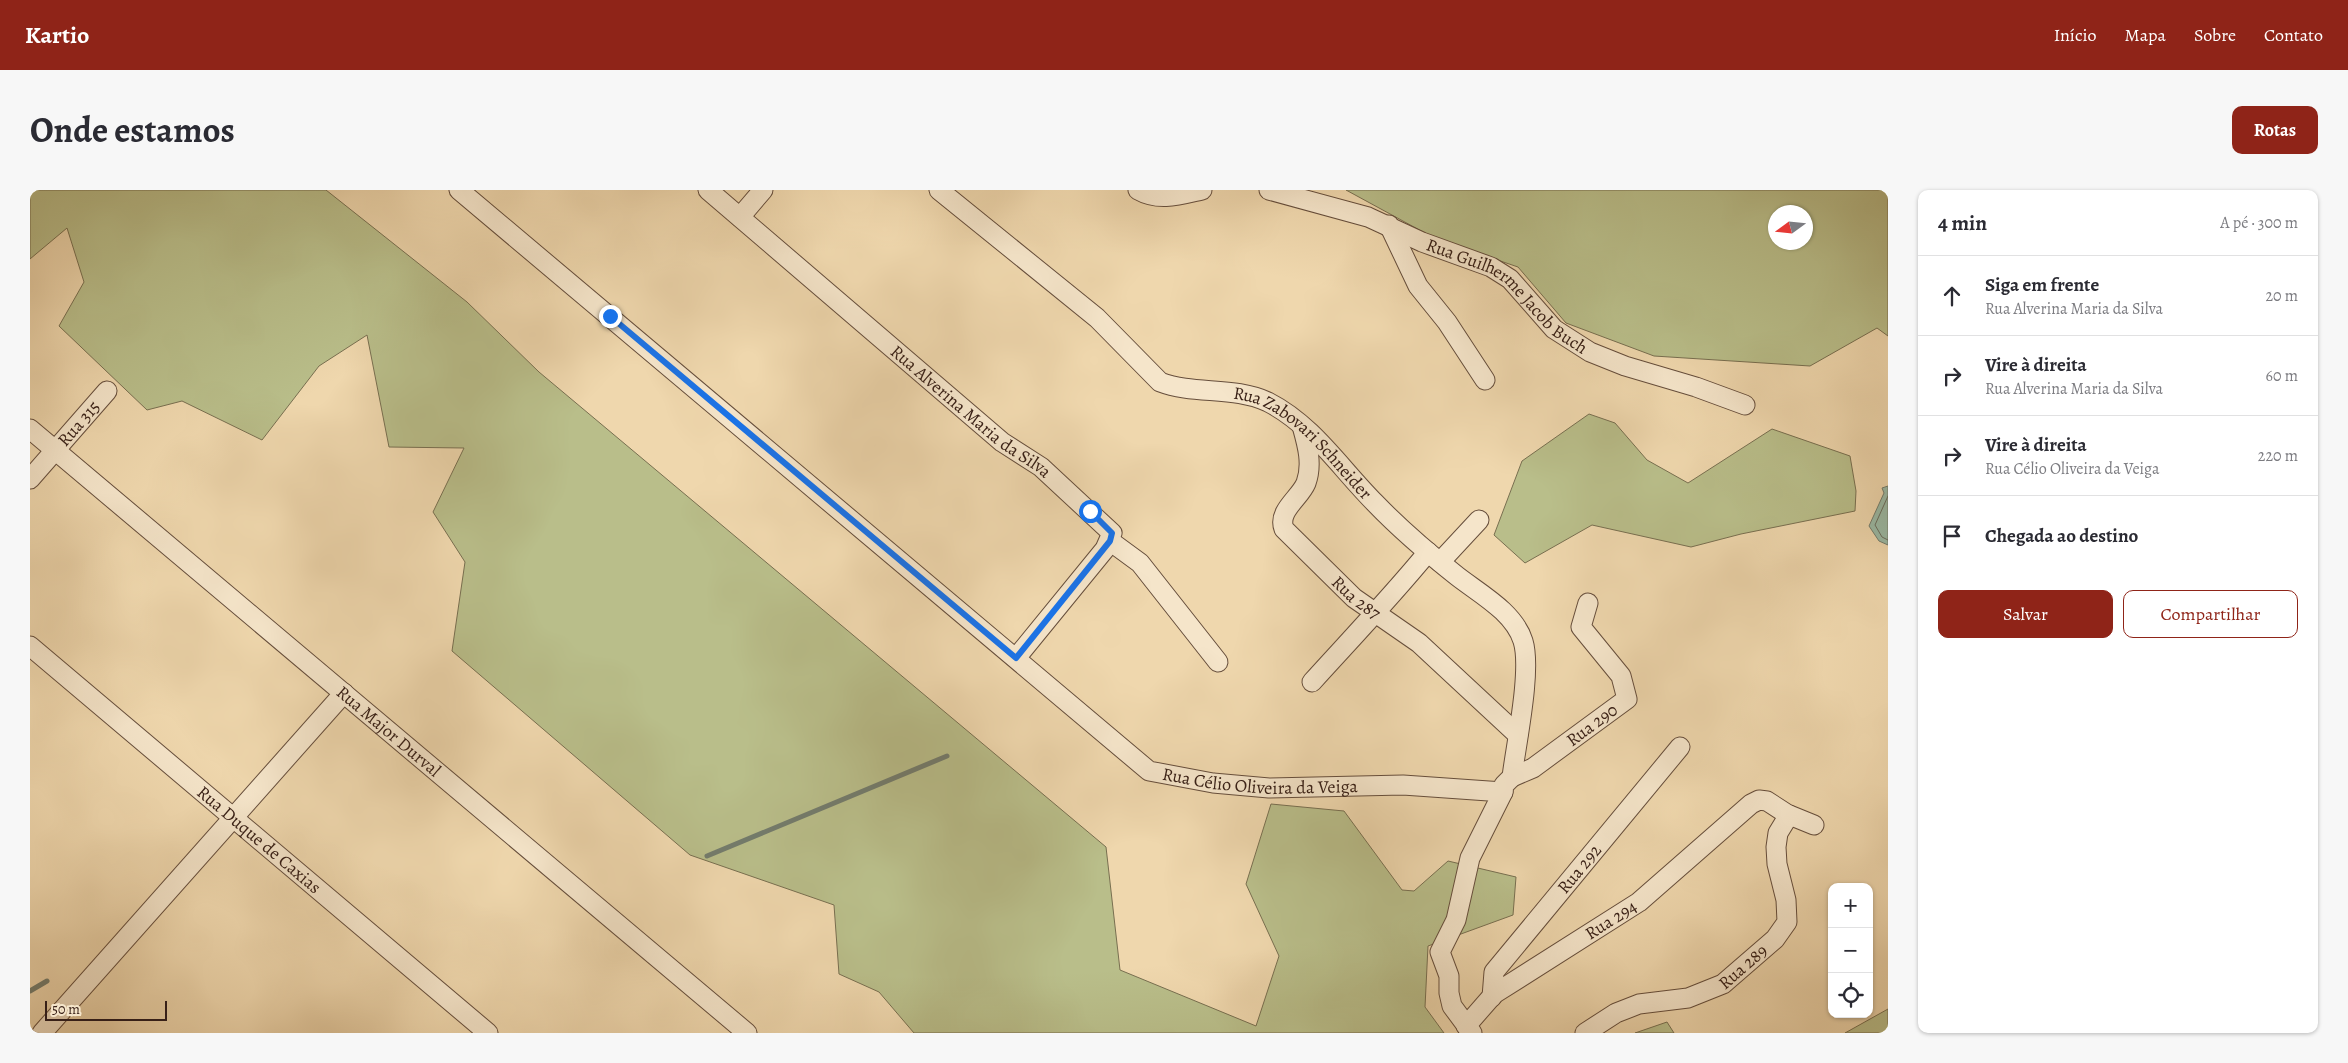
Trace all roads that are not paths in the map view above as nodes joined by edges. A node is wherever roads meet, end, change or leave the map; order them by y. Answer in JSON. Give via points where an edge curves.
{"nodes":[{"id":1,"x":459,"y":190,"type":"edge"},
{"id":2,"x":708,"y":190,"type":"edge"},
{"id":3,"x":763,"y":190,"type":"edge"},
{"id":4,"x":939,"y":190,"type":"edge"},
{"id":5,"x":1138,"y":190,"type":"edge"},
{"id":6,"x":1202,"y":190,"type":"edge"},
{"id":7,"x":1268,"y":190,"type":"edge"},
{"id":8,"x":740,"y":217,"type":"junction"},
{"id":9,"x":1389,"y":225,"type":"junction"},
{"id":10,"x":1485,"y":380,"type":"dead end"},
{"id":11,"x":107,"y":391,"type":"dead end"},
{"id":12,"x":1745,"y":405,"type":"dead end"},
{"id":13,"x":1302,"y":426,"type":"junction"},
{"id":14,"x":30,"y":429,"type":"edge"},
{"id":15,"x":55,"y":450,"type":"junction"},
{"id":16,"x":30,"y":479,"type":"edge"},
{"id":17,"x":1479,"y":520,"type":"dead end"},
{"id":18,"x":1110,"y":541,"type":"junction"},
{"id":19,"x":1434,"y":557,"type":"junction"},
{"id":20,"x":1588,"y":603,"type":"dead end"},
{"id":21,"x":1374,"y":613,"type":"junction"},
{"id":22,"x":30,"y":646,"type":"edge"},
{"id":23,"x":1016,"y":658,"type":"junction"},
{"id":24,"x":1218,"y":662,"type":"dead end"},
{"id":25,"x":1312,"y":682,"type":"dead end"},
{"id":26,"x":344,"y":693,"type":"junction"},
{"id":27,"x":1518,"y":735,"type":"junction"},
{"id":28,"x":1680,"y":747,"type":"dead end"},
{"id":29,"x":1508,"y":784,"type":"junction"},
{"id":30,"x":1789,"y":815,"type":"junction"},
{"id":31,"x":233,"y":818,"type":"junction"},
{"id":32,"x":1814,"y":825,"type":"dead end"},
{"id":33,"x":1492,"y":997,"type":"junction"},
{"id":34,"x":1469,"y":1029,"type":"edge"},
{"id":35,"x":42,"y":1033,"type":"edge"},
{"id":36,"x":488,"y":1033,"type":"edge"},
{"id":37,"x":748,"y":1033,"type":"edge"},
{"id":38,"x":1585,"y":1033,"type":"edge"}],
"edges":[{"from":1,"to":23,"type":"street","name":"Rua Célio Oliveira da Veiga"},
{"from":2,"to":8,"type":"street","name":"Rua Alverina Maria da Silva"},
{"from":3,"to":8,"type":"street"},
{"from":4,"to":13,"type":"street","name":"Rua Zabovari Schneider","via":[[1096,318],[1160,382],[1252,397],[1268,402]]},
{"from":5,"to":6,"type":"street","via":[[1153,197],[1168,198]]},
{"from":7,"to":9,"type":"street","name":"Rua Guilherme Jacob Buch"},
{"from":8,"to":18,"type":"street","name":"Rua Alverina Maria da Silva","via":[[1002,442],[1041,467],[1112,533]]},
{"from":9,"to":10,"type":"street","via":[[1418,286],[1447,322]]},
{"from":9,"to":12,"type":"street","name":"Rua Guilherme Jacob Buch","via":[[1422,242],[1501,271],[1554,329],[1590,352]]},
{"from":11,"to":15,"type":"street","name":"Rua 315"},
{"from":13,"to":19,"type":"street","name":"Rua Zabovari Schneider","via":[[1312,432],[1375,503]]},
{"from":13,"to":21,"type":"street","name":"Rua 287","via":[[1309,455],[1306,483],[1283,515],[1282,523],[1291,538],[1339,585]]},
{"from":14,"to":15,"type":"street","name":"Rua Major Durval"},
{"from":15,"to":16,"type":"street","name":"Rua 315"},
{"from":15,"to":26,"type":"street","name":"Rua Major Durval"},
{"from":17,"to":19,"type":"street"},
{"from":18,"to":23,"type":"street"},
{"from":18,"to":24,"type":"street","via":[[1140,563]]},
{"from":19,"to":21,"type":"street"},
{"from":19,"to":27,"type":"street","name":"Rua Zabovari Schneider","via":[[1502,612],[1519,630],[1524,657]]},
{"from":20,"to":29,"type":"street","name":"Rua 290","via":[[1581,627],[1621,676],[1627,698]]},
{"from":21,"to":25,"type":"street"},
{"from":21,"to":27,"type":"street","name":"Rua 287","via":[[1419,643]]},
{"from":22,"to":31,"type":"street","name":"Rua Duque de Caxias"},
{"from":23,"to":29,"type":"street","name":"Rua Célio Oliveira da Veiga","via":[[1148,771],[1213,783],[1269,788]]},
{"from":26,"to":31,"type":"street"},
{"from":26,"to":37,"type":"street","name":"Rua Major Durval"},
{"from":27,"to":29,"type":"street","name":"Rua Zabovari Schneider"},
{"from":28,"to":33,"type":"street","name":"Rua 292","via":[[1494,972]]},
{"from":29,"to":34,"type":"street","via":[[1470,858],[1456,920],[1440,952],[1449,976],[1452,1006]]},
{"from":30,"to":32,"type":"street"},
{"from":30,"to":33,"type":"street","name":"Rua 294","via":[[1762,799],[1751,804],[1639,902]]},
{"from":30,"to":38,"type":"street","name":"Rua 289","via":[[1778,833],[1776,847],[1787,922],[1775,939],[1723,984],[1688,998],[1640,1004],[1616,1013]]},
{"from":31,"to":35,"type":"street"},
{"from":31,"to":36,"type":"street","name":"Rua Duque de Caxias"},
{"from":33,"to":34,"type":"street","name":"Rua 294"}]}
